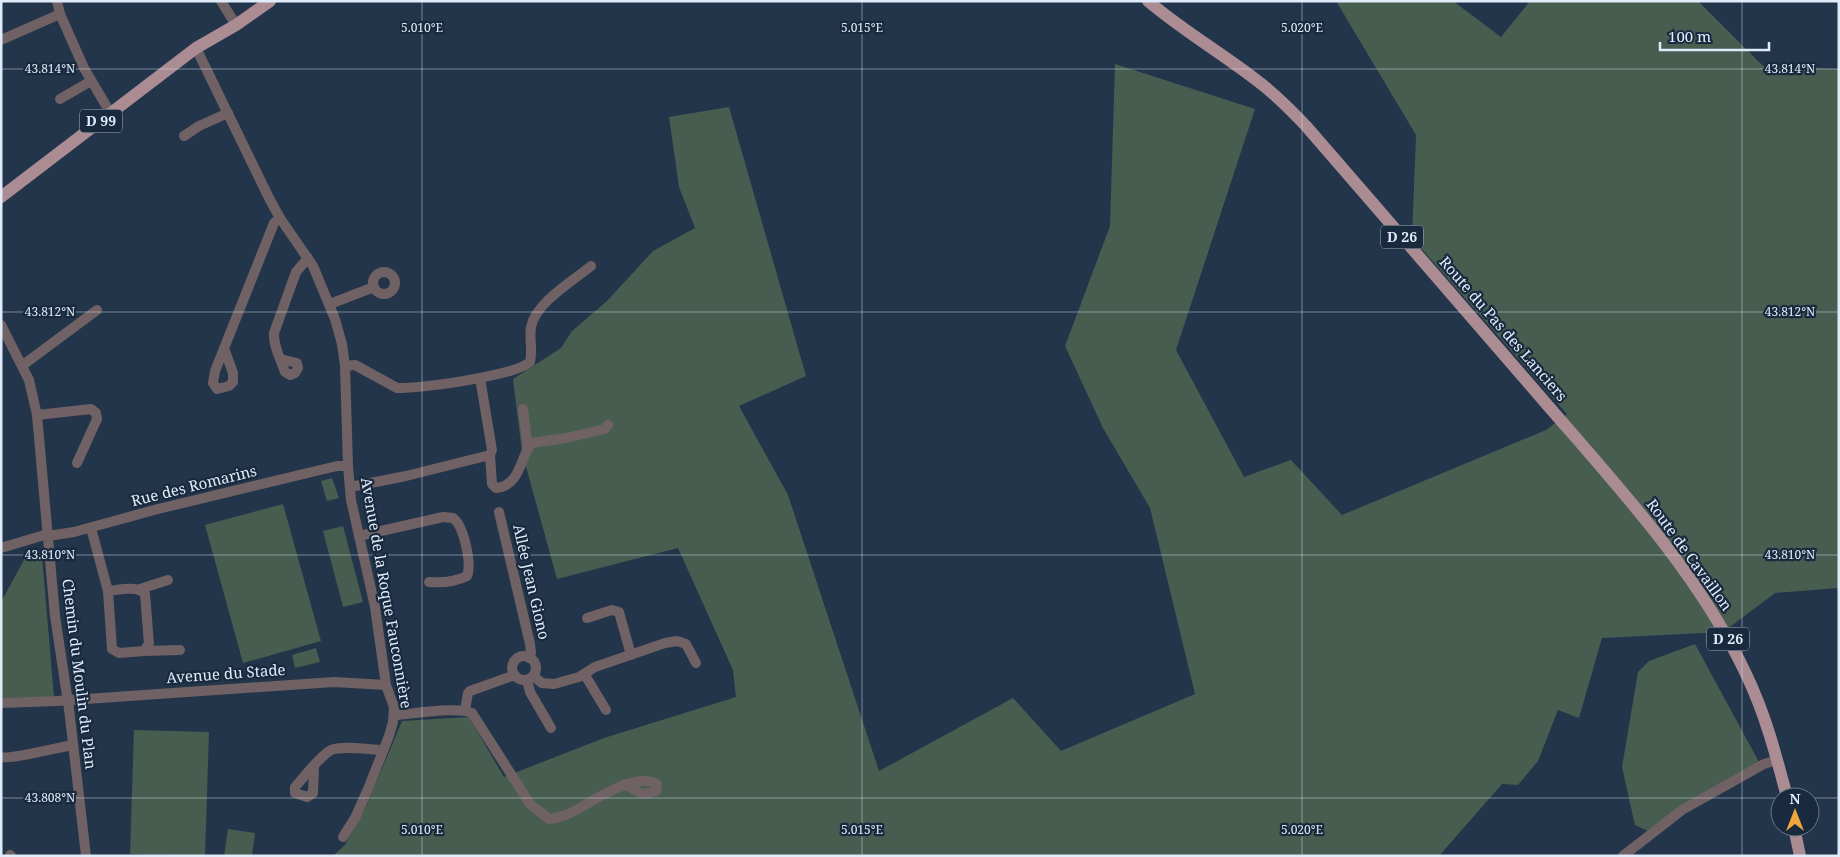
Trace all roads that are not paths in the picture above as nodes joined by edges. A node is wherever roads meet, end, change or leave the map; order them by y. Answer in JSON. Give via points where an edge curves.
{"nodes":[{"id":1,"x":57,"y":1,"type":"edge"},
{"id":2,"x":221,"y":1,"type":"edge"},
{"id":3,"x":270,"y":1,"type":"edge"},
{"id":4,"x":1148,"y":1,"type":"edge"},
{"id":5,"x":60,"y":14,"type":"junction"},
{"id":6,"x":236,"y":25,"type":"junction"},
{"id":7,"x":1,"y":40,"type":"edge"},
{"id":8,"x":196,"y":48,"type":"junction"},
{"id":9,"x":91,"y":81,"type":"junction"},
{"id":10,"x":60,"y":99,"type":"dead end"},
{"id":11,"x":228,"y":113,"type":"junction"},
{"id":12,"x":110,"y":114,"type":"junction"},
{"id":13,"x":184,"y":136,"type":"dead end"},
{"id":14,"x":1,"y":197,"type":"edge"},
{"id":15,"x":280,"y":218,"type":"junction"},
{"id":16,"x":308,"y":258,"type":"junction"},
{"id":17,"x":592,"y":266,"type":"dead end"},
{"id":18,"x":374,"y":287,"type":"dead end"},
{"id":19,"x":330,"y":304,"type":"junction"},
{"id":20,"x":97,"y":310,"type":"dead end"},
{"id":21,"x":1,"y":325,"type":"edge"},
{"id":22,"x":224,"y":348,"type":"dead end"},
{"id":23,"x":280,"y":359,"type":"dead end"},
{"id":24,"x":23,"y":366,"type":"junction"},
{"id":25,"x":345,"y":366,"type":"junction"},
{"id":26,"x":480,"y":378,"type":"junction"},
{"id":27,"x":524,"y":409,"type":"dead end"},
{"id":28,"x":37,"y":415,"type":"junction"},
{"id":29,"x":608,"y":425,"type":"dead end"},
{"id":30,"x":528,"y":449,"type":"junction"},
{"id":31,"x":490,"y":456,"type":"junction"},
{"id":32,"x":77,"y":463,"type":"dead end"},
{"id":33,"x":348,"y":466,"type":"junction"},
{"id":34,"x":350,"y":487,"type":"junction"},
{"id":35,"x":1629,"y":501,"type":"joint"},
{"id":36,"x":499,"y":512,"type":"dead end"},
{"id":37,"x":91,"y":528,"type":"junction"},
{"id":38,"x":48,"y":535,"type":"junction"},
{"id":39,"x":360,"y":536,"type":"junction"},
{"id":40,"x":1,"y":548,"type":"edge"},
{"id":41,"x":168,"y":580,"type":"dead end"},
{"id":42,"x":429,"y":582,"type":"dead end"},
{"id":43,"x":140,"y":590,"type":"junction"},
{"id":44,"x":108,"y":591,"type":"junction"},
{"id":45,"x":588,"y":618,"type":"dead end"},
{"id":46,"x":180,"y":650,"type":"dead end"},
{"id":47,"x":144,"y":651,"type":"junction"},
{"id":48,"x":631,"y":655,"type":"junction"},
{"id":49,"x":530,"y":658,"type":"junction"},
{"id":50,"x":696,"y":664,"type":"dead end"},
{"id":51,"x":515,"y":675,"type":"junction"},
{"id":52,"x":585,"y":675,"type":"junction"},
{"id":53,"x":530,"y":678,"type":"junction"},
{"id":54,"x":386,"y":685,"type":"junction"},
{"id":55,"x":67,"y":699,"type":"junction"},
{"id":56,"x":1,"y":702,"type":"edge"},
{"id":57,"x":465,"y":710,"type":"junction"},
{"id":58,"x":606,"y":710,"type":"dead end"},
{"id":59,"x":394,"y":715,"type":"junction"},
{"id":60,"x":551,"y":728,"type":"dead end"},
{"id":61,"x":74,"y":745,"type":"junction"},
{"id":62,"x":383,"y":750,"type":"junction"},
{"id":63,"x":1,"y":757,"type":"edge"},
{"id":64,"x":1777,"y":760,"type":"junction"},
{"id":65,"x":314,"y":767,"type":"dead end"},
{"id":66,"x":625,"y":784,"type":"dead end"},
{"id":67,"x":1784,"y":787,"type":"edge"},
{"id":68,"x":343,"y":837,"type":"dead end"},
{"id":69,"x":1796,"y":837,"type":"edge"},
{"id":70,"x":86,"y":856,"type":"edge"},
{"id":71,"x":1623,"y":856,"type":"edge"},
{"id":72,"x":1800,"y":856,"type":"edge"}],
"edges":[{"from":1,"to":5,"type":"street"},
{"from":2,"to":6,"type":"street"},
{"from":3,"to":6,"type":"main road","number":"D 99"},
{"from":4,"to":35,"type":"main road","name":"Route du Pas des Lanciers","number":"D 26","via":[[1255,78],[1306,126]]},
{"from":5,"to":7,"type":"street"},
{"from":5,"to":9,"type":"street"},
{"from":6,"to":8,"type":"main road","number":"D 99"},
{"from":8,"to":11,"type":"street","name":"Avenue de la Roque Fauconnière"},
{"from":8,"to":12,"type":"main road","number":"D 99"},
{"from":9,"to":10,"type":"street"},
{"from":9,"to":12,"type":"street"},
{"from":11,"to":13,"type":"street"},
{"from":11,"to":15,"type":"street","name":"Avenue de la Roque Fauconnière"},
{"from":12,"to":14,"type":"main road","number":"D 99"},
{"from":15,"to":16,"type":"street","name":"Avenue de la Roque Fauconnière"},
{"from":15,"to":22,"type":"street","via":[[274,223]]},
{"from":16,"to":19,"type":"street","name":"Avenue de la Roque Fauconnière"},
{"from":16,"to":23,"type":"street","via":[[296,272],[274,333]]},
{"from":17,"to":26,"type":"street","via":[[540,308],[531,324],[530,362],[518,369]]},
{"from":18,"to":19,"type":"street"},
{"from":19,"to":25,"type":"street","name":"Avenue de la Roque Fauconnière"},
{"from":20,"to":24,"type":"street"},
{"from":21,"to":24,"type":"street","name":"Chemin du Moulin du Plan"},
{"from":24,"to":28,"type":"street","name":"Chemin du Moulin du Plan","via":[[30,380]]},
{"from":25,"to":26,"type":"street","via":[[355,365],[397,388]]},
{"from":25,"to":33,"type":"street","name":"Avenue de la Roque Fauconnière"},
{"from":26,"to":31,"type":"street","via":[[492,450]]},
{"from":27,"to":30,"type":"street"},
{"from":28,"to":32,"type":"street","via":[[91,409],[96,413],[97,419]]},
{"from":28,"to":38,"type":"street","name":"Chemin du Moulin du Plan"},
{"from":29,"to":30,"type":"street","via":[[606,430],[535,442]]},
{"from":30,"to":31,"type":"street","via":[[517,473],[499,488],[492,484]]},
{"from":31,"to":34,"type":"street"},
{"from":33,"to":34,"type":"street","name":"Avenue de la Roque Fauconnière"},
{"from":33,"to":37,"type":"street","name":"Rue des Romarins","via":[[337,466]]},
{"from":34,"to":39,"type":"street","name":"Avenue de la Roque Fauconnière"},
{"from":35,"to":64,"type":"main road","name":"Route de Cavaillon","number":"D 26","via":[[1699,592],[1725,633],[1756,698]]},
{"from":36,"to":49,"type":"street","name":"Allée Jean Giono","via":[[530,644]]},
{"from":37,"to":38,"type":"street","name":"Rue des Romarins"},
{"from":37,"to":44,"type":"street"},
{"from":38,"to":40,"type":"street","name":"Rue des Romarins"},
{"from":38,"to":55,"type":"street","name":"Chemin du Moulin du Plan"},
{"from":39,"to":42,"type":"street","via":[[443,517],[453,518],[460,524],[469,561],[467,576],[441,583]]},
{"from":39,"to":54,"type":"street","name":"Avenue de la Roque Fauconnière","via":[[375,607]]},
{"from":41,"to":43,"type":"street"},
{"from":43,"to":44,"type":"street"},
{"from":43,"to":47,"type":"street","via":[[146,598],[149,644]]},
{"from":44,"to":47,"type":"street","via":[[112,649],[118,653]]},
{"from":45,"to":48,"type":"street","via":[[612,610],[618,612]]},
{"from":46,"to":47,"type":"street"},
{"from":48,"to":50,"type":"street","via":[[677,641],[686,644]]},
{"from":48,"to":52,"type":"street","via":[[595,667]]},
{"from":49,"to":51,"type":"street","via":[[516,660],[512,667]]},
{"from":49,"to":53,"type":"street","via":[[536,665],[536,672]]},
{"from":51,"to":53,"type":"street","via":[[520,679]]},
{"from":51,"to":57,"type":"street","via":[[470,691]]},
{"from":52,"to":53,"type":"street","via":[[547,685]]},
{"from":52,"to":58,"type":"street"},
{"from":53,"to":60,"type":"street","via":[[530,692]]},
{"from":54,"to":55,"type":"street","name":"Avenue du Stade","via":[[334,682]]},
{"from":54,"to":59,"type":"street","name":"Avenue de la Roque Fauconnière"},
{"from":55,"to":56,"type":"street","name":"Avenue du Stade"},
{"from":55,"to":61,"type":"street","name":"Chemin du Moulin du Plan"},
{"from":57,"to":59,"type":"street"},
{"from":57,"to":66,"type":"street","via":[[472,713],[530,804],[549,819],[566,815]]},
{"from":59,"to":62,"type":"street","name":"Avenue de la Roque Fauconnière"},
{"from":61,"to":63,"type":"street"},
{"from":61,"to":70,"type":"street","name":"Chemin du Moulin du Plan"},
{"from":62,"to":65,"type":"street","via":[[335,749]]},
{"from":62,"to":68,"type":"street","name":"Avenue de la Roque Fauconnière","via":[[355,818]]},
{"from":64,"to":67,"type":"main road","name":"Route de Cavaillon","number":"D 26"},
{"from":64,"to":71,"type":"street","via":[[1764,764],[1682,810]]},
{"from":69,"to":72,"type":"main road"}]}
